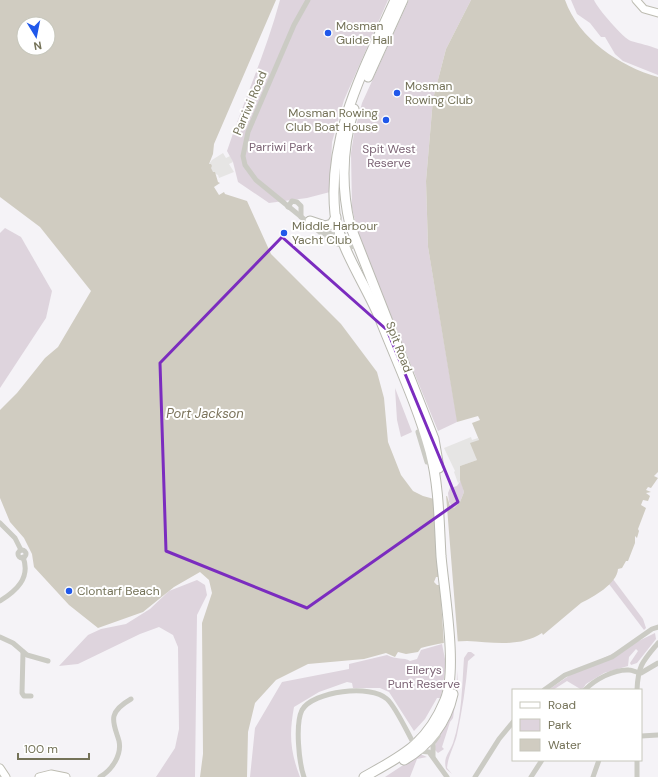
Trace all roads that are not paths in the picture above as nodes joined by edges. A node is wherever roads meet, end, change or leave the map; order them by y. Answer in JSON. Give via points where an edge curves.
{"nodes":[{"id":1,"x":308,"y":0,"type":"edge"},
{"id":2,"x":395,"y":0,"type":"edge"},
{"id":3,"x":403,"y":0,"type":"edge"},
{"id":4,"x":636,"y":0,"type":"edge"},
{"id":5,"x":658,"y":13,"type":"edge"},
{"id":6,"x":288,"y":207,"type":"junction"},
{"id":7,"x":336,"y":217,"type":"junction"},
{"id":8,"x":304,"y":219,"type":"junction"},
{"id":9,"x":344,"y":244,"type":"junction"},
{"id":10,"x":357,"y":244,"type":"junction"},
{"id":11,"x":418,"y":432,"type":"dead end"},
{"id":12,"x":427,"y":462,"type":"dead end"},
{"id":13,"x":439,"y":490,"type":"junction"},
{"id":14,"x":0,"y":523,"type":"edge"},
{"id":15,"x":0,"y":601,"type":"edge"},
{"id":16,"x":658,"y":627,"type":"edge"},
{"id":17,"x":0,"y":637,"type":"edge"},
{"id":18,"x":658,"y":642,"type":"edge"},
{"id":19,"x":452,"y":650,"type":"junction"},
{"id":20,"x":23,"y":652,"type":"junction"},
{"id":21,"x":48,"y":661,"type":"dead end"},
{"id":22,"x":658,"y":663,"type":"edge"},
{"id":23,"x":638,"y":673,"type":"junction"},
{"id":24,"x":545,"y":689,"type":"edge"},
{"id":25,"x":586,"y":689,"type":"edge"},
{"id":26,"x":637,"y":689,"type":"edge"},
{"id":27,"x":31,"y":696,"type":"dead end"},
{"id":28,"x":131,"y":699,"type":"dead end"},
{"id":29,"x":447,"y":711,"type":"junction"},
{"id":30,"x":512,"y":723,"type":"edge"},
{"id":31,"x":658,"y":735,"type":"edge"},
{"id":32,"x":642,"y":736,"type":"edge"},
{"id":33,"x":417,"y":749,"type":"junction"},
{"id":34,"x":433,"y":756,"type":"junction"},
{"id":35,"x":541,"y":761,"type":"edge"},
{"id":36,"x":599,"y":761,"type":"edge"},
{"id":37,"x":637,"y":761,"type":"edge"},
{"id":38,"x":0,"y":768,"type":"edge"},
{"id":39,"x":6,"y":777,"type":"edge"},
{"id":40,"x":39,"y":777,"type":"edge"},
{"id":41,"x":66,"y":777,"type":"edge"},
{"id":42,"x":100,"y":777,"type":"edge"},
{"id":43,"x":304,"y":777,"type":"edge"},
{"id":44,"x":364,"y":777,"type":"edge"},
{"id":45,"x":375,"y":777,"type":"edge"},
{"id":46,"x":447,"y":777,"type":"edge"},
{"id":47,"x":475,"y":777,"type":"edge"},
{"id":48,"x":531,"y":777,"type":"edge"},
{"id":49,"x":592,"y":777,"type":"edge"},
{"id":50,"x":637,"y":777,"type":"edge"}],
"edges":[{"from":1,"to":6,"type":"street","name":"Parriwi Road","via":[[294,25],[243,148],[245,165],[256,180]]},
{"from":2,"to":7,"type":"highway","name":"Spit Road","via":[[353,94],[340,136],[335,183]]},
{"from":3,"to":10,"type":"highway","name":"Spit Road","via":[[356,102],[347,138],[344,187],[350,225]]},
{"from":4,"to":5,"type":"street","via":[[644,9]]},
{"from":6,"to":8,"type":"street","name":"Parriwi Road"},
{"from":6,"to":8,"type":"street","via":[[292,201],[297,202],[301,206]]},
{"from":7,"to":8,"type":"highway","via":[[332,224],[325,226]]},
{"from":7,"to":9,"type":"highway","name":"Spit Road"},
{"from":8,"to":9,"type":"street","name":"Parriwi Road"},
{"from":9,"to":10,"type":"street"},
{"from":9,"to":13,"type":"highway","name":"Spit Road","via":[[371,296],[418,417],[430,450]]},
{"from":10,"to":13,"type":"highway","name":"Spit Road","via":[[434,438],[439,463]]},
{"from":11,"to":12,"type":"street"},
{"from":13,"to":19,"type":"highway","name":"Spit Road"},
{"from":14,"to":15,"type":"street","via":[[15,538],[21,550],[18,555],[23,557],[25,573],[23,581],[14,592]]},
{"from":16,"to":24,"type":"street","via":[[612,657],[566,675]]},
{"from":17,"to":20,"type":"street","via":[[13,643]]},
{"from":18,"to":23,"type":"street"},
{"from":19,"to":29,"type":"highway","name":"Spit Road","via":[[455,677]]},
{"from":19,"to":33,"type":"highway","via":[[446,697]]},
{"from":20,"to":21,"type":"street"},
{"from":20,"to":27,"type":"street","via":[[22,693],[24,696]]},
{"from":22,"to":23,"type":"street"},
{"from":23,"to":25,"type":"street","via":[[627,670],[613,673],[595,681]]},
{"from":23,"to":26,"type":"street"},
{"from":28,"to":42,"type":"street","via":[[118,708],[114,715],[119,742],[116,758],[112,767]]},
{"from":29,"to":33,"type":"highway","name":"Spit Road","via":[[434,735]]},
{"from":29,"to":34,"type":"street","via":[[446,722],[433,744]]},
{"from":30,"to":47,"type":"street"},
{"from":31,"to":32,"type":"street"},
{"from":33,"to":34,"type":"street"},
{"from":33,"to":43,"type":"street","via":[[387,699],[372,691],[330,694],[311,701],[302,711],[299,728]]},
{"from":33,"to":44,"type":"highway"},
{"from":33,"to":45,"type":"highway"},
{"from":34,"to":46,"type":"street"},
{"from":35,"to":48,"type":"street"},
{"from":36,"to":49,"type":"street"},
{"from":37,"to":50,"type":"street"},
{"from":38,"to":39,"type":"street"},
{"from":40,"to":41,"type":"street","via":[[51,774]]}]}
